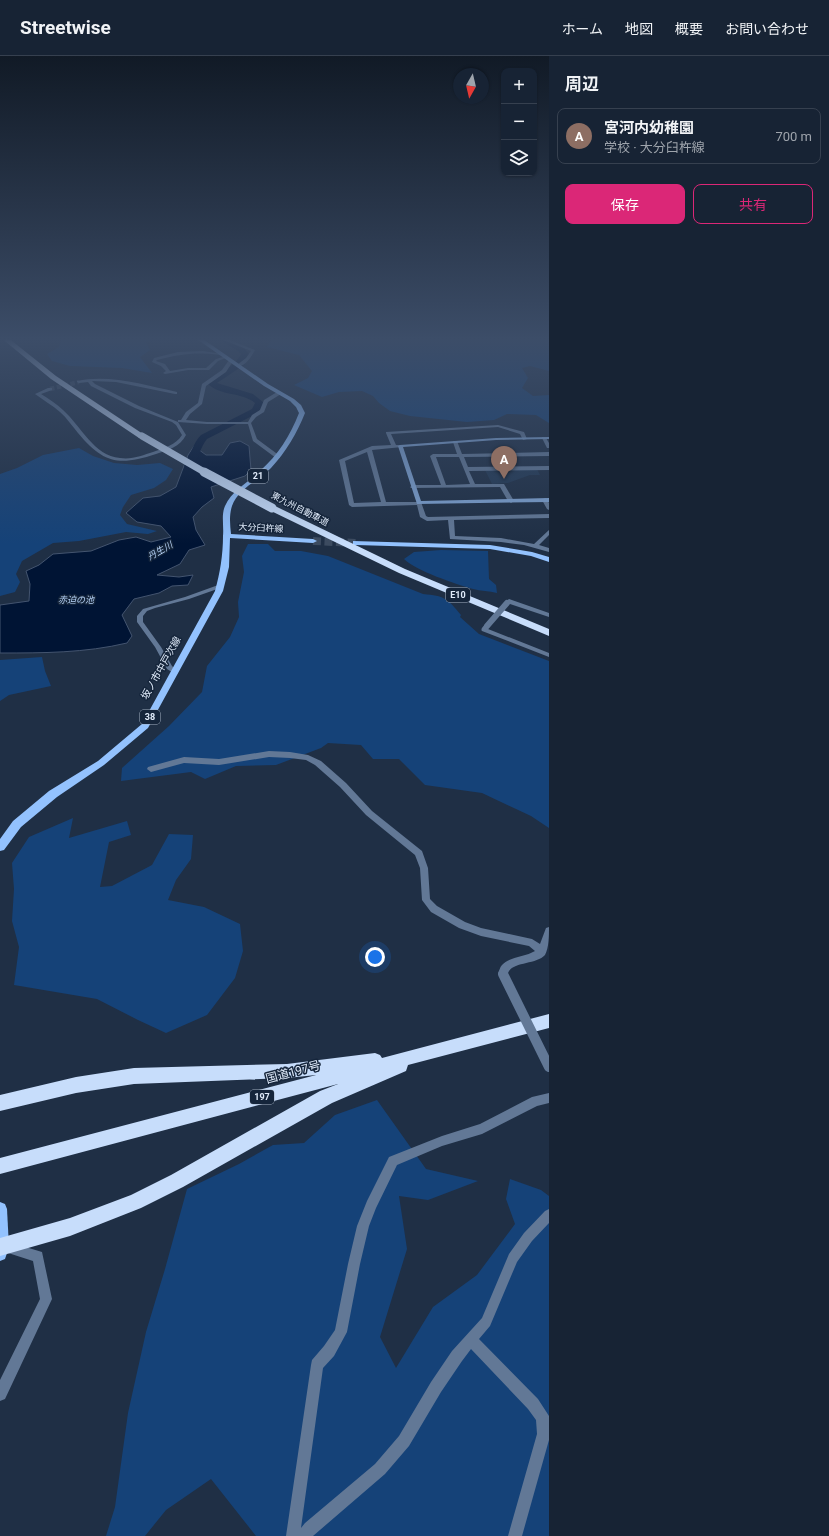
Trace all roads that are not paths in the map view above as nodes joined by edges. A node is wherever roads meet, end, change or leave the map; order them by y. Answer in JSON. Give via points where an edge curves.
{"nodes":[{"id":1,"x":56,"y":406,"type":"edge"},
{"id":2,"x":94,"y":406,"type":"edge"},
{"id":3,"x":135,"y":406,"type":"edge"},
{"id":4,"x":197,"y":406,"type":"edge"},
{"id":5,"x":264,"y":406,"type":"edge"},
{"id":6,"x":299,"y":406,"type":"edge"},
{"id":7,"x":174,"y":421,"type":"junction"},
{"id":8,"x":184,"y":421,"type":"junction"},
{"id":9,"x":248,"y":423,"type":"junction"},
{"id":10,"x":547,"y":438,"type":"edge"},
{"id":11,"x":525,"y":439,"type":"junction"},
{"id":12,"x":455,"y":442,"type":"junction"},
{"id":13,"x":397,"y":446,"type":"junction"},
{"id":14,"x":549,"y":446,"type":"edge"},
{"id":15,"x":369,"y":449,"type":"junction"},
{"id":16,"x":549,"y":454,"type":"edge"},
{"id":17,"x":461,"y":456,"type":"junction"},
{"id":18,"x":278,"y":457,"type":"junction"},
{"id":19,"x":549,"y":468,"type":"edge"},
{"id":20,"x":467,"y":469,"type":"junction"},
{"id":21,"x":444,"y":486,"type":"junction"},
{"id":22,"x":474,"y":486,"type":"junction"},
{"id":23,"x":413,"y":487,"type":"junction"},
{"id":24,"x":547,"y":500,"type":"edge"},
{"id":25,"x":511,"y":501,"type":"junction"},
{"id":26,"x":418,"y":503,"type":"junction"},
{"id":27,"x":384,"y":504,"type":"junction"},
{"id":28,"x":549,"y":508,"type":"edge"},
{"id":29,"x":549,"y":516,"type":"edge"},
{"id":30,"x":451,"y":519,"type":"junction"},
{"id":31,"x":549,"y":532,"type":"edge"},
{"id":32,"x":227,"y":536,"type":"junction"},
{"id":33,"x":313,"y":541,"type":"tunnel mouth"},
{"id":34,"x":356,"y":543,"type":"tunnel mouth"},
{"id":35,"x":535,"y":546,"type":"junction"},
{"id":36,"x":549,"y":550,"type":"edge"},
{"id":37,"x":369,"y":554,"type":"junction"},
{"id":38,"x":549,"y":560,"type":"edge"},
{"id":39,"x":402,"y":571,"type":"junction"},
{"id":40,"x":220,"y":586,"type":"junction"},
{"id":41,"x":491,"y":605,"type":"junction"},
{"id":42,"x":549,"y":615,"type":"edge"},
{"id":43,"x":549,"y":624,"type":"edge"},
{"id":44,"x":549,"y":627,"type":"edge"},
{"id":45,"x":549,"y":633,"type":"edge"},
{"id":46,"x":549,"y":638,"type":"edge"},
{"id":47,"x":549,"y":655,"type":"edge"},
{"id":48,"x":174,"y":672,"type":"junction"},
{"id":49,"x":151,"y":769,"type":"dead end"},
{"id":50,"x":0,"y":847,"type":"edge"},
{"id":51,"x":549,"y":931,"type":"edge"},
{"id":52,"x":542,"y":952,"type":"junction"},
{"id":53,"x":549,"y":1016,"type":"edge"},
{"id":54,"x":549,"y":1021,"type":"edge"},
{"id":55,"x":501,"y":1034,"type":"junction"},
{"id":56,"x":437,"y":1050,"type":"junction"},
{"id":57,"x":549,"y":1068,"type":"edge"},
{"id":58,"x":549,"y":1098,"type":"edge"},
{"id":59,"x":0,"y":1103,"type":"edge"},
{"id":60,"x":0,"y":1166,"type":"edge"},
{"id":61,"x":0,"y":1209,"type":"edge"},
{"id":62,"x":549,"y":1215,"type":"edge"},
{"id":63,"x":1,"y":1249,"type":"edge"},
{"id":64,"x":471,"y":1340,"type":"junction"},
{"id":65,"x":0,"y":1394,"type":"edge"},
{"id":66,"x":293,"y":1536,"type":"edge"},
{"id":67,"x":304,"y":1536,"type":"edge"},
{"id":68,"x":515,"y":1536,"type":"edge"}],
"edges":[{"from":1,"to":7,"type":"street","via":[[103,455],[116,460],[131,460],[176,445],[184,435]]},
{"from":2,"to":37,"type":"highway","name":"東九州自動車道","number":"E10","bridge":true,"via":[[142,436],[272,508]]},
{"from":3,"to":7,"type":"street"},
{"from":4,"to":8,"type":"street","via":[[188,413]]},
{"from":5,"to":9,"type":"street"},
{"from":6,"to":18,"type":"main road","name":"大分臼杵線","number":"21","via":[[302,413]]},
{"from":7,"to":8,"type":"street"},
{"from":8,"to":9,"type":"street"},
{"from":9,"to":18,"type":"street","via":[[255,440]]},
{"from":10,"to":11,"type":"street"},
{"from":10,"to":14,"type":"street"},
{"from":11,"to":12,"type":"street"},
{"from":11,"to":13,"type":"street","via":[[522,432],[498,426],[388,432]]},
{"from":12,"to":13,"type":"street"},
{"from":12,"to":17,"type":"street"},
{"from":13,"to":15,"type":"street"},
{"from":13,"to":23,"type":"street"},
{"from":15,"to":27,"type":"street"},
{"from":15,"to":27,"type":"street","via":[[342,460],[352,505]]},
{"from":16,"to":17,"type":"street"},
{"from":17,"to":20,"type":"street"},
{"from":17,"to":21,"type":"street","via":[[433,456]]},
{"from":18,"to":32,"type":"main road","name":"大分臼杵線","number":"21","via":[[262,474],[247,483],[229,506]]},
{"from":19,"to":20,"type":"street"},
{"from":20,"to":22,"type":"street"},
{"from":21,"to":22,"type":"street"},
{"from":21,"to":23,"type":"street"},
{"from":22,"to":25,"type":"street","via":[[502,485]]},
{"from":23,"to":26,"type":"street"},
{"from":24,"to":25,"type":"street"},
{"from":24,"to":28,"type":"street"},
{"from":25,"to":26,"type":"street"},
{"from":26,"to":27,"type":"street"},
{"from":26,"to":30,"type":"street","via":[[423,517]]},
{"from":29,"to":30,"type":"street"},
{"from":30,"to":35,"type":"street","via":[[452,538],[502,539]]},
{"from":31,"to":35,"type":"street"},
{"from":32,"to":33,"type":"main road","name":"大分臼杵線"},
{"from":32,"to":40,"type":"main road","name":"坂ノ市中戸次線","number":"38","via":[[225,567]]},
{"from":34,"to":38,"type":"main road","via":[[490,547],[532,554]]},
{"from":35,"to":36,"type":"street"},
{"from":37,"to":39,"type":"highway","name":"東九州自動車道","number":"E10"},
{"from":37,"to":41,"type":"highway","name":"東九州自動車道","number":"E10"},
{"from":39,"to":45,"type":"highway","name":"東九州自動車道","number":"E10"},
{"from":39,"to":46,"type":"highway"},
{"from":40,"to":48,"type":"main road","name":"坂ノ市中戸次線","number":"38"},
{"from":40,"to":48,"type":"street","via":[[145,610],[140,616],[140,622]]},
{"from":41,"to":43,"type":"highway"},
{"from":41,"to":44,"type":"highway","name":"東九州自動車道","number":"E10"},
{"from":42,"to":47,"type":"street","bridge":true,"via":[[509,601],[484,630]]},
{"from":48,"to":50,"type":"main road","name":"坂ノ市中戸次線","number":"38","via":[[145,726],[101,763],[53,794],[17,824]]},
{"from":49,"to":52,"type":"street","via":[[184,760],[219,762],[269,754],[308,758],[344,785],[369,813],[419,853],[424,868],[426,900],[434,909],[462,925],[481,932],[522,940]]},
{"from":51,"to":52,"type":"street"},
{"from":52,"to":57,"type":"street","bridge":true,"via":[[511,964],[505,968],[503,974]]},
{"from":53,"to":55,"type":"highway"},
{"from":54,"to":55,"type":"highway","name":"国道197号","number":"197"},
{"from":55,"to":56,"type":"highway","name":"国道197号","number":"197"},
{"from":56,"to":59,"type":"highway","via":[[315,1068],[134,1076]]},
{"from":56,"to":60,"type":"highway","name":"国道197号","number":"197"},
{"from":56,"to":63,"type":"highway","via":[[326,1097],[135,1202],[70,1227]]},
{"from":58,"to":66,"type":"street","via":[[536,1101],[482,1130],[442,1141],[393,1162],[371,1205],[364,1226],[341,1332],[317,1365]]},
{"from":61,"to":63,"type":"main road"},
{"from":62,"to":64,"type":"street","via":[[528,1237],[514,1258],[486,1322]]},
{"from":63,"to":65,"type":"street","via":[[38,1256],[46,1299]]},
{"from":64,"to":67,"type":"street","via":[[436,1387],[404,1441],[380,1469],[310,1528]]},
{"from":64,"to":68,"type":"street","via":[[533,1404],[543,1418],[544,1434]]}]}
